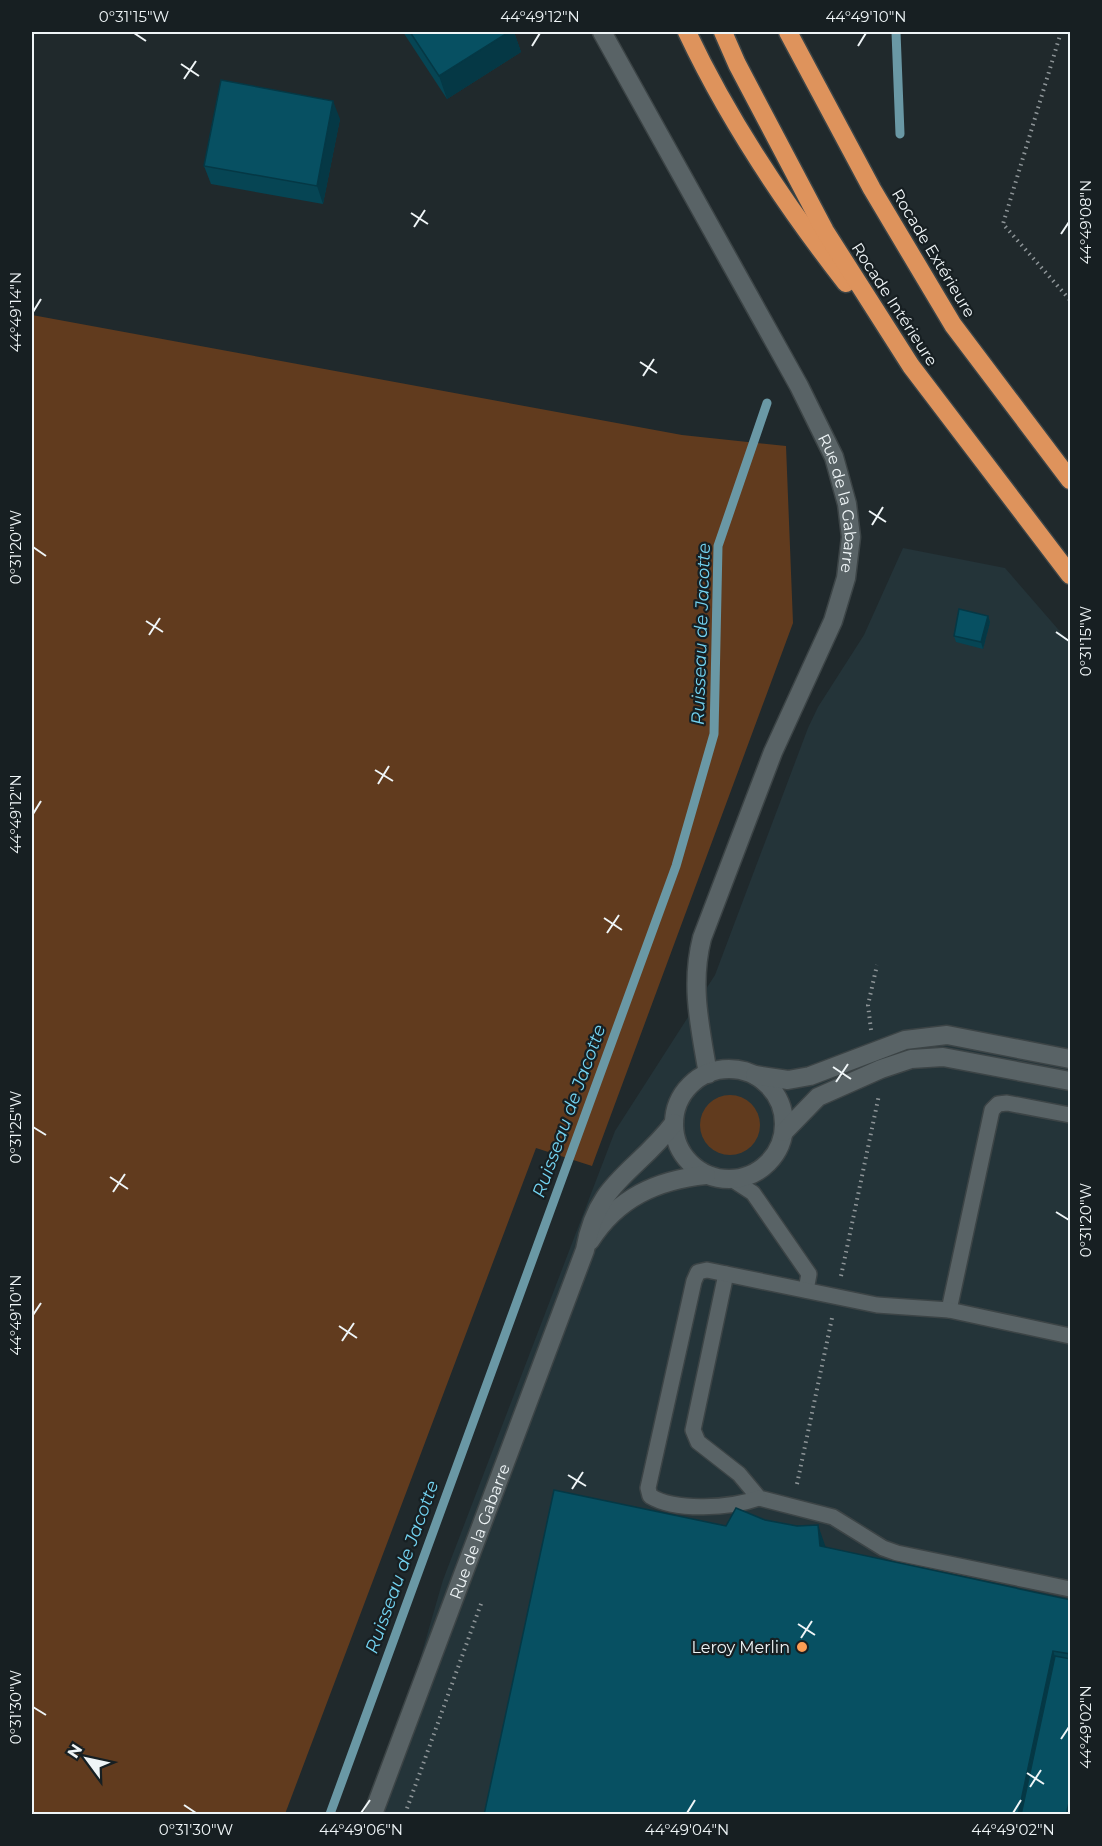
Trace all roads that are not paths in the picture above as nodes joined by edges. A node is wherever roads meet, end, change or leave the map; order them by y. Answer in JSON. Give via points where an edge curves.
{"nodes":[{"id":1,"x":602,"y":32,"type":"edge"},
{"id":2,"x":687,"y":32,"type":"edge"},
{"id":3,"x":723,"y":32,"type":"edge"},
{"id":4,"x":788,"y":32,"type":"edge"},
{"id":5,"x":911,"y":366,"type":"junction"},
{"id":6,"x":1071,"y":480,"type":"edge"},
{"id":7,"x":1071,"y":575,"type":"edge"},
{"id":8,"x":1071,"y":1059,"type":"edge"},
{"id":9,"x":708,"y":1074,"type":"junction"},
{"id":10,"x":755,"y":1075,"type":"junction"},
{"id":11,"x":1071,"y":1081,"type":"edge"},
{"id":12,"x":1071,"y":1115,"type":"edge"},
{"id":13,"x":674,"y":1124,"type":"junction"},
{"id":14,"x":784,"y":1132,"type":"junction"},
{"id":15,"x":706,"y":1175,"type":"junction"},
{"id":16,"x":733,"y":1180,"type":"junction"},
{"id":17,"x":585,"y":1250,"type":"junction"},
{"id":18,"x":726,"y":1274,"type":"junction"},
{"id":19,"x":806,"y":1290,"type":"junction"},
{"id":20,"x":949,"y":1310,"type":"junction"},
{"id":21,"x":1071,"y":1336,"type":"edge"},
{"id":22,"x":759,"y":1498,"type":"junction"},
{"id":23,"x":1071,"y":1589,"type":"edge"},
{"id":24,"x":373,"y":1815,"type":"edge"}],
"edges":[{"from":1,"to":9,"type":"street","name":"Rue de la Gabarre","via":[[799,386],[834,457],[851,537],[846,578],[833,621],[773,752],[699,948],[695,1001]]},
{"from":2,"to":5,"type":"highway","via":[[708,78],[810,236]]},
{"from":3,"to":5,"type":"highway","name":"Rocade Intérieure","via":[[825,231]]},
{"from":4,"to":6,"type":"highway","name":"Rocade Extérieure","via":[[872,189],[954,324]]},
{"from":5,"to":7,"type":"highway","name":"Rocade Intérieure"},
{"from":8,"to":10,"type":"street","via":[[946,1035],[905,1040],[810,1076],[788,1080]]},
{"from":9,"to":10,"type":"street","via":[[731,1068]]},
{"from":9,"to":13,"type":"street","via":[[684,1093],[676,1108]]},
{"from":10,"to":14,"type":"street","via":[[779,1099]]},
{"from":11,"to":14,"type":"street","via":[[942,1057],[911,1059],[818,1096]]},
{"from":12,"to":20,"type":"lane","via":[[1007,1103],[992,1110]]},
{"from":13,"to":15,"type":"street","via":[[682,1154]]},
{"from":13,"to":17,"type":"street","name":"Rue de la Gabarre","via":[[604,1196],[594,1213]]},
{"from":14,"to":16,"type":"street","via":[[779,1150],[767,1165]]},
{"from":15,"to":16,"type":"street"},
{"from":15,"to":17,"type":"street","name":"Rue de la Gabarre","via":[[662,1182],[630,1198],[612,1213]]},
{"from":16,"to":19,"type":"lane","via":[[753,1194],[809,1274]]},
{"from":17,"to":24,"type":"street","name":"Rue de la Gabarre"},
{"from":18,"to":19,"type":"lane"},
{"from":18,"to":22,"type":"lane","via":[[693,1430],[698,1442],[739,1474]]},
{"from":18,"to":22,"type":"lane","via":[[707,1270],[698,1272],[694,1281],[648,1488],[650,1496],[658,1501],[701,1507],[742,1504]]},
{"from":19,"to":20,"type":"lane","via":[[878,1305]]},
{"from":20,"to":21,"type":"lane"},
{"from":22,"to":23,"type":"lane","via":[[833,1518],[897,1553]]}]}
